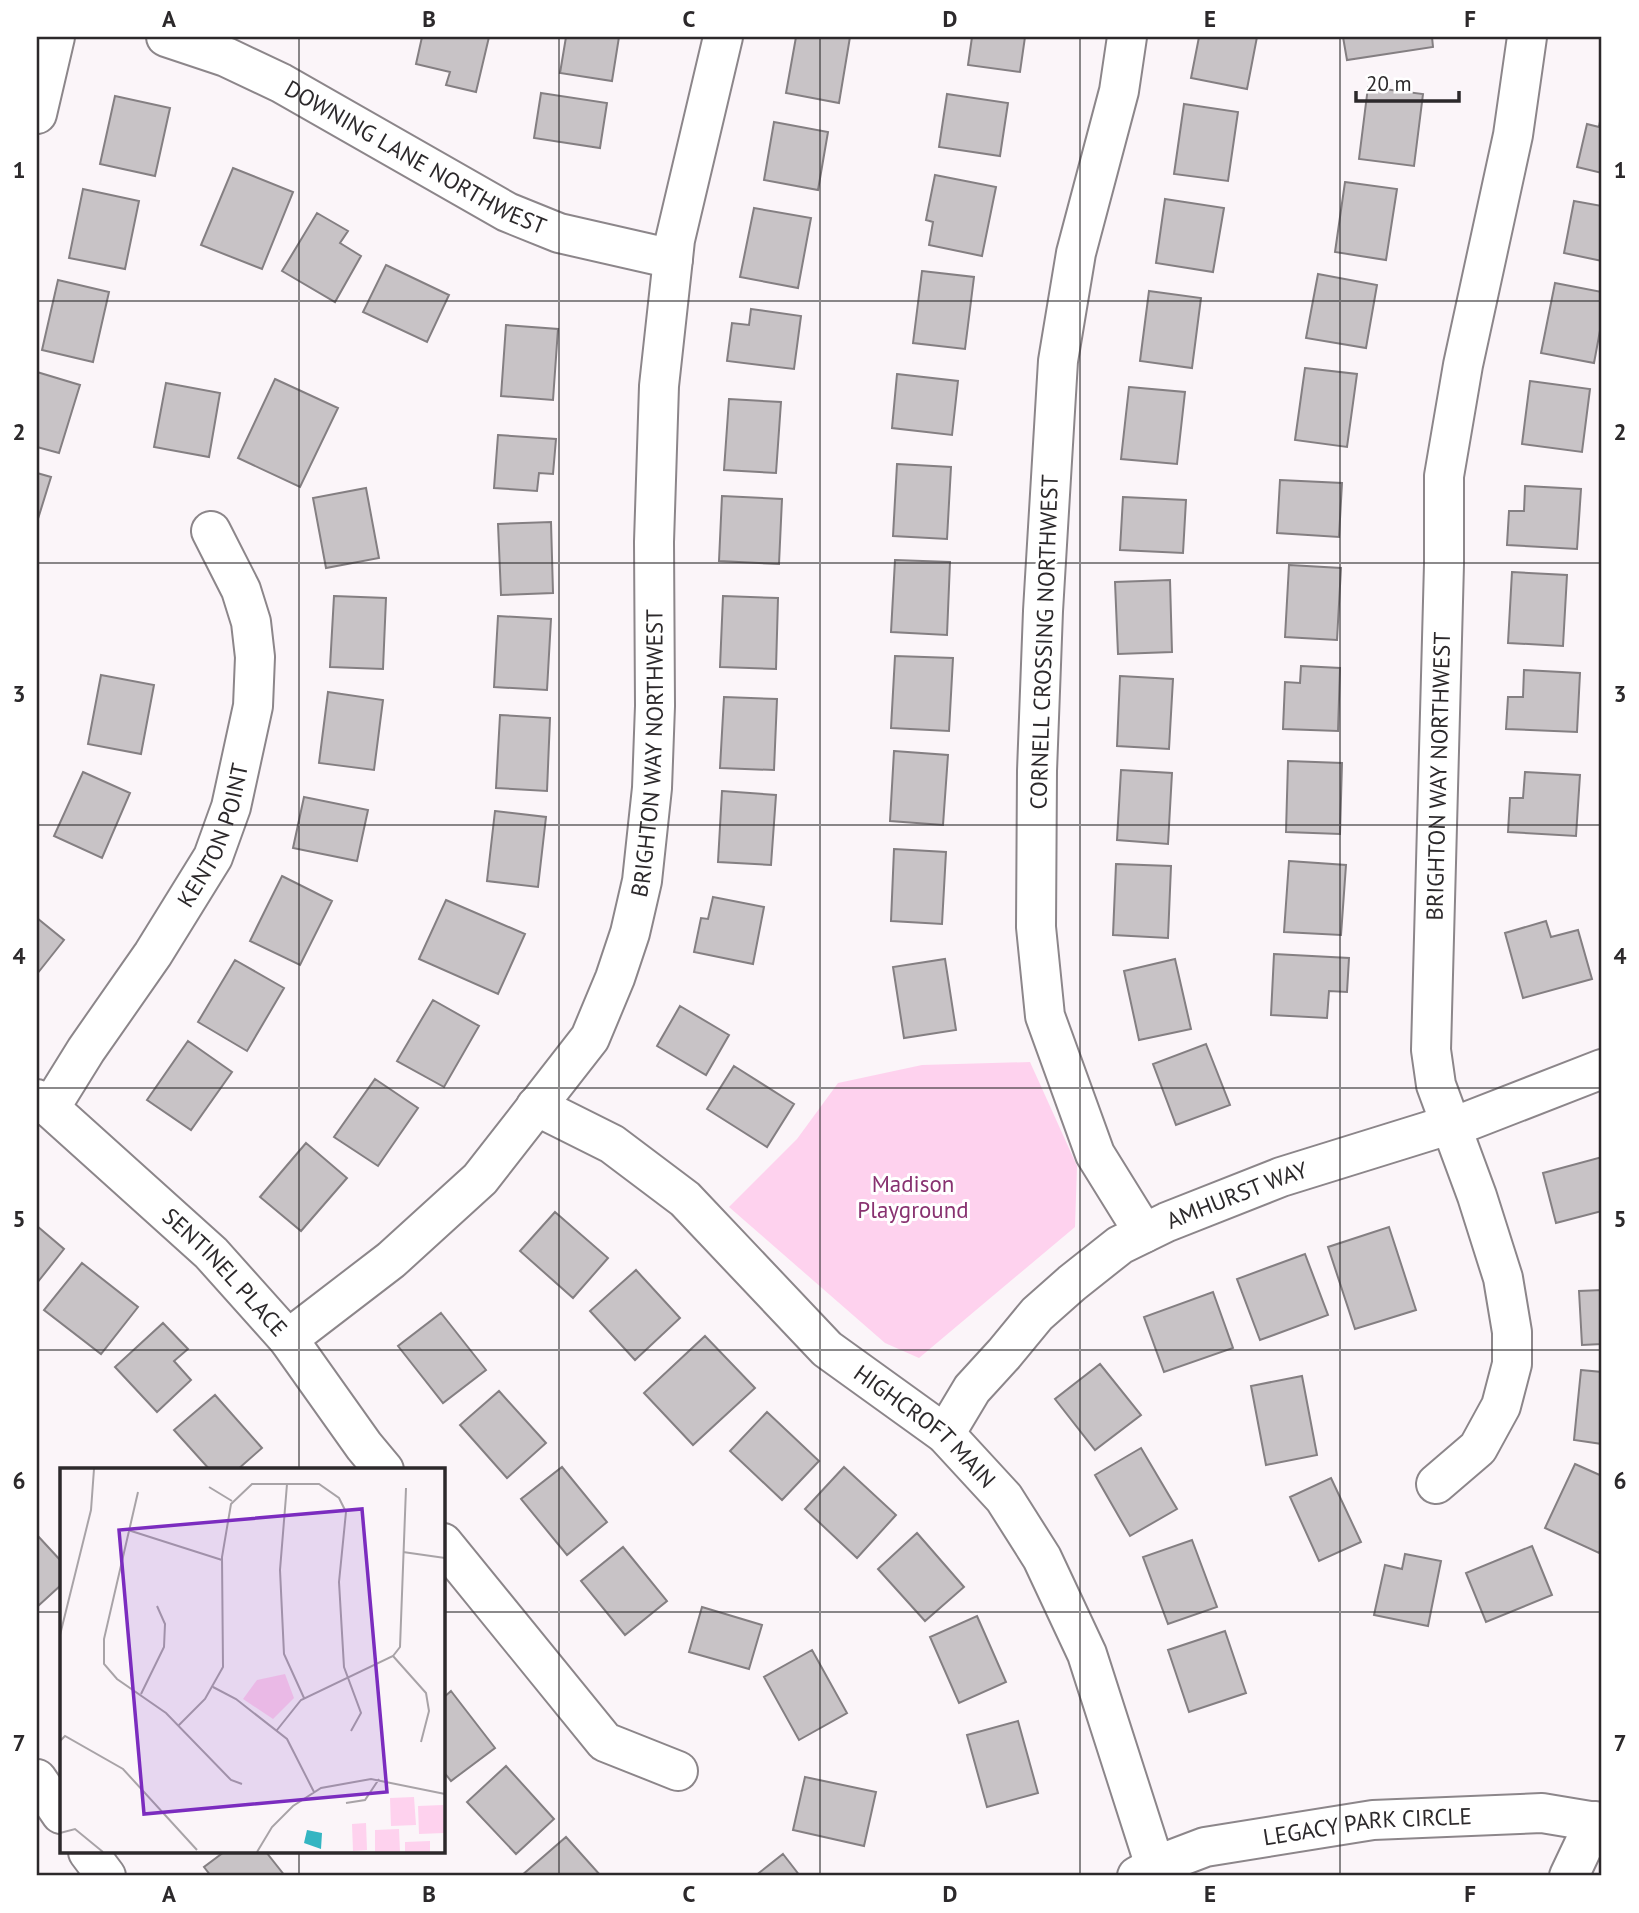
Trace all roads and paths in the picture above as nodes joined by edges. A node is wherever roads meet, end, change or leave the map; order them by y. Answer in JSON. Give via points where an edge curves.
{"nodes":[{"id":1,"x":55,"y":37,"type":"edge"},
{"id":2,"x":166,"y":37,"type":"edge"},
{"id":3,"x":723,"y":37,"type":"edge"},
{"id":4,"x":1127,"y":37,"type":"edge"},
{"id":5,"x":1527,"y":37,"type":"edge"},
{"id":6,"x":37,"y":114,"type":"edge"},
{"id":7,"x":673,"y":259,"type":"junction"},
{"id":8,"x":211,"y":531,"type":"dead end"},
{"id":9,"x":1602,"y":1069,"type":"edge"},
{"id":10,"x":43,"y":1103,"type":"edge"},
{"id":11,"x":536,"y":1106,"type":"junction"},
{"id":12,"x":1452,"y":1127,"type":"junction"},
{"id":13,"x":1144,"y":1233,"type":"junction"},
{"id":14,"x":288,"y":1339,"type":"junction"},
{"id":15,"x":945,"y":1434,"type":"junction"},
{"id":16,"x":382,"y":1468,"type":"edge"},
{"id":17,"x":1436,"y":1484,"type":"dead end"},
{"id":18,"x":444,"y":1544,"type":"edge"},
{"id":19,"x":678,"y":1771,"type":"dead end"},
{"id":20,"x":37,"y":1779,"type":"edge"},
{"id":21,"x":60,"y":1813,"type":"edge"},
{"id":22,"x":1599,"y":1822,"type":"edge"},
{"id":23,"x":90,"y":1854,"type":"edge"},
{"id":24,"x":1146,"y":1871,"type":"edge"},
{"id":25,"x":106,"y":1876,"type":"edge"},
{"id":26,"x":1569,"y":1876,"type":"edge"}],
"edges":[{"from":1,"to":6,"type":"street"},
{"from":2,"to":7,"type":"street","name":"DOWNING LANE NORTHWEST","via":[[226,57],[281,83],[507,212],[559,233]]},
{"from":3,"to":7,"type":"street","name":"BRIGHTON WAY NORTHWEST"},
{"from":4,"to":13,"type":"street","name":"CORNELL CROSSING NORTHWEST","via":[[1119,92],[1076,253],[1058,361],[1042,638],[1035,927],[1045,1016],[1095,1154]]},
{"from":5,"to":12,"type":"street","name":"BRIGHTON WAY NORTHWEST","via":[[1513,135],[1444,476],[1430,1050],[1436,1085]]},
{"from":7,"to":11,"type":"street","name":"BRIGHTON WAY NORTHWEST","via":[[659,386],[652,788],[642,881],[630,933],[590,1038]]},
{"from":8,"to":10,"type":"street","name":"KENTON POINT","via":[[241,590],[255,657],[253,706],[231,807],[214,857],[153,954]]},
{"from":9,"to":12,"type":"street","name":"AMHURST WAY"},
{"from":10,"to":14,"type":"street","name":"SENTINEL PLACE","via":[[211,1253]]},
{"from":11,"to":14,"type":"street","name":"BRIGHTON WAY NORTHWEST","via":[[480,1179],[391,1260]]},
{"from":11,"to":15,"type":"street","name":"HIGHCROFT MAIN","via":[[612,1144],[685,1199],[827,1349]]},
{"from":12,"to":13,"type":"street","name":"AMHURST WAY","via":[[1281,1177]]},
{"from":12,"to":17,"type":"street","name":"BRIGHTON WAY NORTHWEST","via":[[1503,1278],[1512,1364],[1501,1406],[1478,1448]]},
{"from":13,"to":15,"type":"street","name":"AMHURST WAY","via":[[1120,1245],[1037,1314],[972,1389]]},
{"from":14,"to":16,"type":"street","name":"SENTINEL PLACE"},
{"from":15,"to":24,"type":"street","name":"HIGHCROFT MAIN","via":[[1004,1498],[1042,1558],[1087,1654]]},
{"from":18,"to":19,"type":"street","via":[[605,1742]]},
{"from":20,"to":21,"type":"street"},
{"from":22,"to":24,"type":"street","name":"LEGACY PARK CIRCLE","via":[[1542,1813],[1373,1820],[1205,1847]]},
{"from":22,"to":26,"type":"street"},
{"from":23,"to":25,"type":"street"}]}
